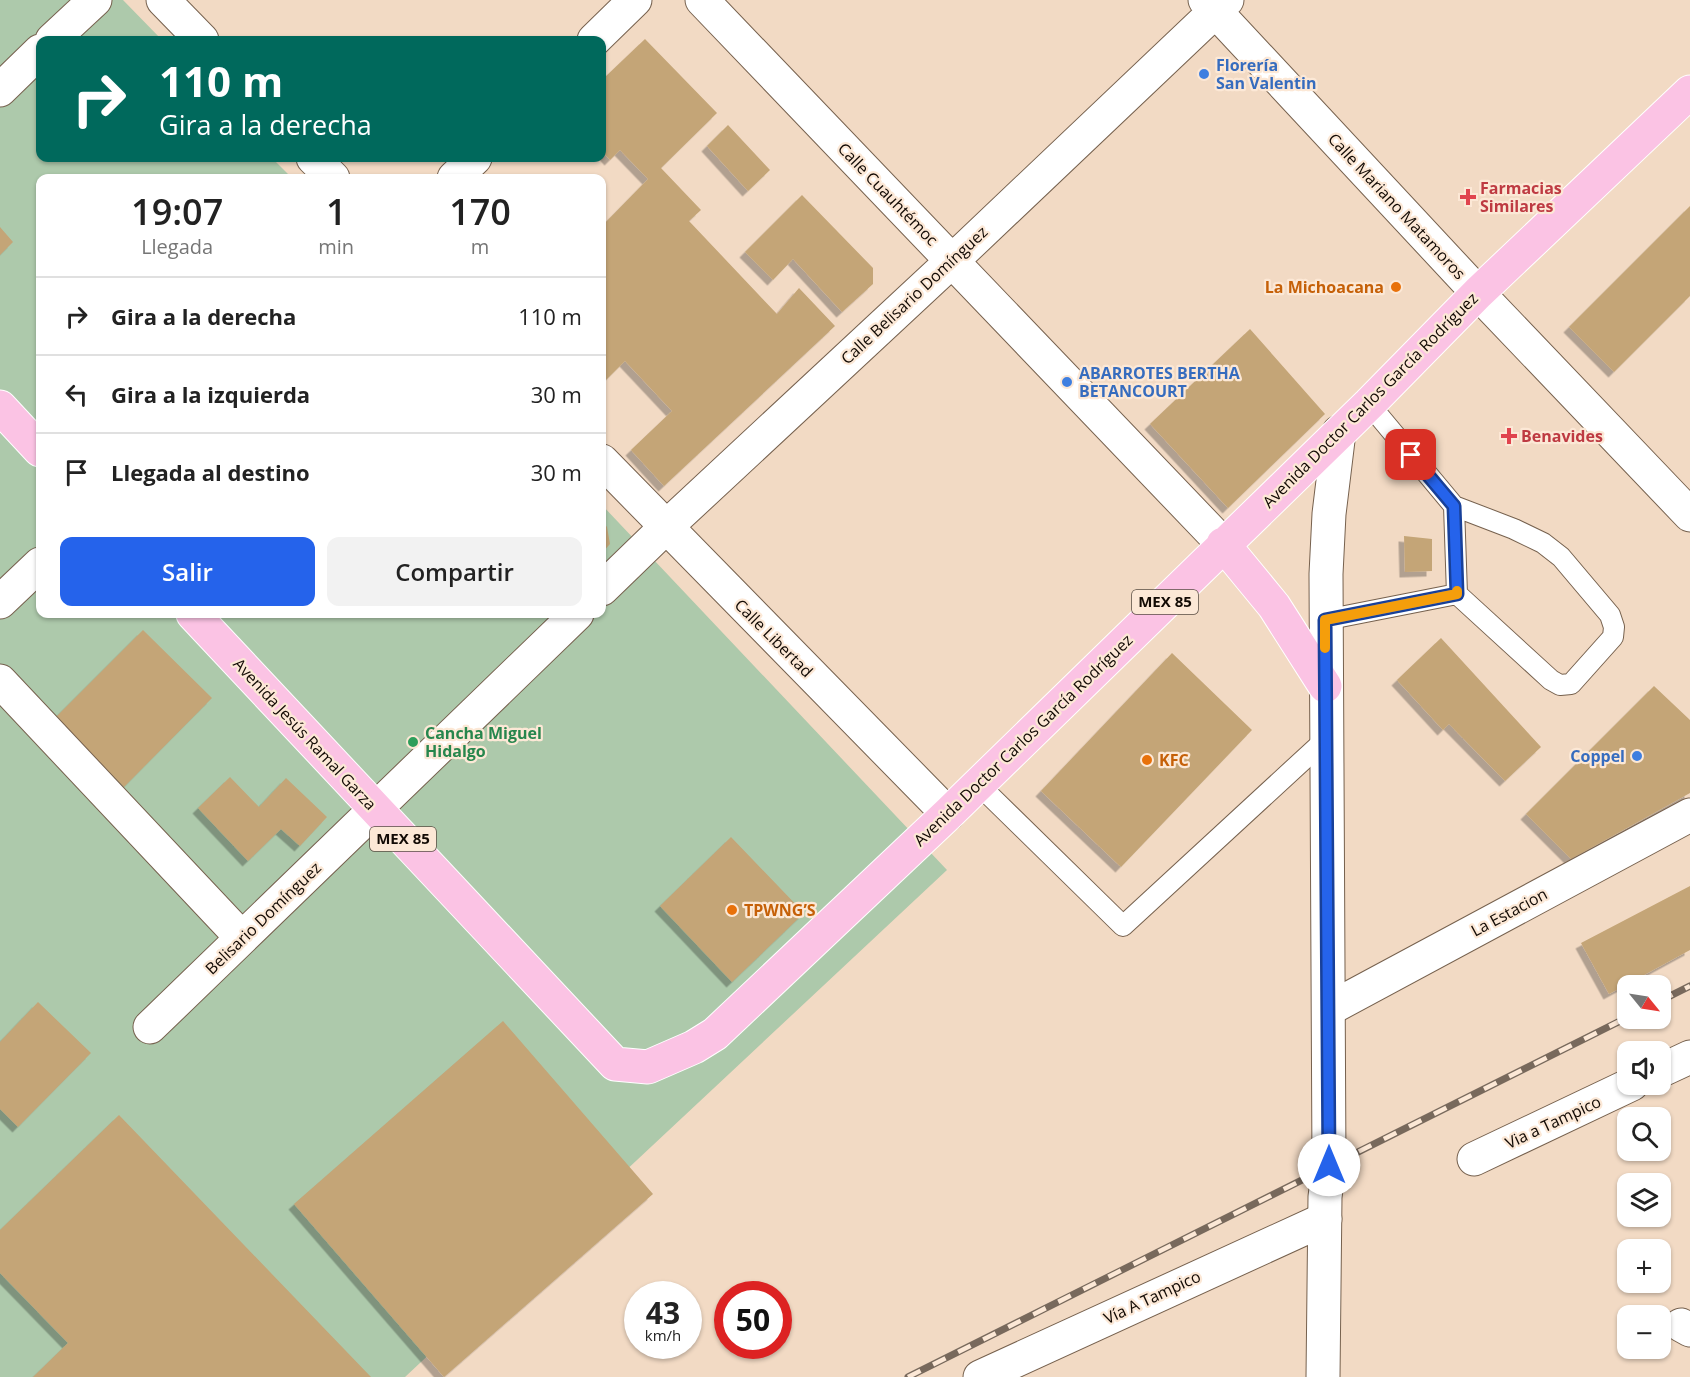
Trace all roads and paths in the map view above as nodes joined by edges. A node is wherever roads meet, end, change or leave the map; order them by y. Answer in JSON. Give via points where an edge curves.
{"nodes":[{"id":1,"x":95,"y":0,"type":"edge"},
{"id":2,"x":163,"y":0,"type":"edge"},
{"id":3,"x":635,"y":0,"type":"edge"},
{"id":4,"x":702,"y":0,"type":"edge"},
{"id":5,"x":1216,"y":4,"type":"edge"},
{"id":6,"x":56,"y":36,"type":"edge"},
{"id":7,"x":198,"y":36,"type":"edge"},
{"id":8,"x":598,"y":36,"type":"edge"},
{"id":9,"x":36,"y":55,"type":"edge"},
{"id":10,"x":0,"y":90,"type":"edge"},
{"id":11,"x":1690,"y":92,"type":"edge"},
{"id":12,"x":317,"y":162,"type":"edge"},
{"id":13,"x":471,"y":162,"type":"edge"},
{"id":14,"x":329,"y":174,"type":"edge"},
{"id":15,"x":458,"y":174,"type":"edge"},
{"id":16,"x":952,"y":261,"type":"junction"},
{"id":17,"x":1478,"y":293,"type":"junction"},
{"id":18,"x":1369,"y":404,"type":"junction"},
{"id":19,"x":0,"y":407,"type":"edge"},
{"id":20,"x":1339,"y":432,"type":"junction"},
{"id":21,"x":36,"y":446,"type":"edge"},
{"id":22,"x":606,"y":465,"type":"edge"},
{"id":23,"x":1454,"y":506,"type":"junction"},
{"id":24,"x":1690,"y":515,"type":"edge"},
{"id":25,"x":665,"y":528,"type":"junction"},
{"id":26,"x":1223,"y":544,"type":"junction"},
{"id":27,"x":36,"y":568,"type":"edge"},
{"id":28,"x":606,"y":585,"type":"edge"},
{"id":29,"x":1457,"y":594,"type":"junction"},
{"id":30,"x":0,"y":602,"type":"edge"},
{"id":31,"x":197,"y":618,"type":"edge"},
{"id":32,"x":573,"y":618,"type":"edge"},
{"id":33,"x":1325,"y":620,"type":"junction"},
{"id":34,"x":0,"y":681,"type":"edge"},
{"id":35,"x":1325,"y":686,"type":"junction"},
{"id":36,"x":1326,"y":739,"type":"junction"},
{"id":37,"x":978,"y":784,"type":"junction"},
{"id":38,"x":376,"y":810,"type":"junction"},
{"id":39,"x":948,"y":814,"type":"junction"},
{"id":40,"x":1690,"y":816,"type":"edge"},
{"id":41,"x":242,"y":938,"type":"junction"},
{"id":42,"x":1329,"y":1009,"type":"junction"},
{"id":43,"x":150,"y":1027,"type":"dead end"},
{"id":44,"x":1690,"y":1057,"type":"edge"},
{"id":45,"x":615,"y":1064,"type":"joint"},
{"id":46,"x":1671,"y":1066,"type":"edge"},
{"id":47,"x":1617,"y":1091,"type":"edge"},
{"id":48,"x":1474,"y":1159,"type":"dead end"},
{"id":49,"x":1325,"y":1219,"type":"junction"},
{"id":50,"x":980,"y":1377,"type":"edge"},
{"id":51,"x":1323,"y":1377,"type":"edge"}],
"edges":[{"from":1,"to":6,"type":"street"},
{"from":2,"to":7,"type":"street"},
{"from":3,"to":8,"type":"street"},
{"from":4,"to":16,"type":"street","name":"Calle Cuauhtémoc"},
{"from":5,"to":16,"type":"street","name":"Calle Belisario Domínguez"},
{"from":5,"to":17,"type":"street","name":"Calle Mariano Matamoros"},
{"from":9,"to":10,"type":"street"},
{"from":11,"to":17,"type":"main road","name":"Avenida Doctor Carlos García Rodríguez","number":"MEX 85"},
{"from":12,"to":14,"type":"street"},
{"from":13,"to":15,"type":"street"},
{"from":16,"to":25,"type":"street","name":"Calle Belisario Domínguez"},
{"from":16,"to":26,"type":"street","name":"Calle Cuauhtémoc"},
{"from":17,"to":18,"type":"main road","name":"Avenida Doctor Carlos García Rodríguez","number":"MEX 85"},
{"from":17,"to":24,"type":"street","name":"Calle Mariano Matamoros"},
{"from":18,"to":20,"type":"main road","name":"Avenida Doctor Carlos García Rodríguez","number":"MEX 85"},
{"from":18,"to":23,"type":"lane"},
{"from":19,"to":21,"type":"main road"},
{"from":20,"to":26,"type":"main road","name":"Avenida Doctor Carlos García Rodríguez","number":"MEX 85"},
{"from":20,"to":33,"type":"street","via":[[1329,514]]},
{"from":22,"to":25,"type":"street","name":"Calle Libertad"},
{"from":23,"to":29,"type":"lane"},
{"from":23,"to":29,"type":"lane","via":[[1514,529],[1561,557],[1610,615],[1612,637],[1571,684],[1560,685]]},
{"from":25,"to":28,"type":"street","name":"Calle Belisario Domínguez"},
{"from":25,"to":39,"type":"street","name":"Calle Libertad"},
{"from":26,"to":35,"type":"main road","via":[[1274,606]]},
{"from":26,"to":37,"type":"main road","name":"Avenida Doctor Carlos García Rodríguez","number":"MEX 85"},
{"from":27,"to":30,"type":"street"},
{"from":29,"to":33,"type":"lane"},
{"from":31,"to":38,"type":"main road","name":"Avenida Jesús Ramal Garza","number":"MEX 85"},
{"from":32,"to":38,"type":"street"},
{"from":33,"to":35,"type":"street"},
{"from":34,"to":41,"type":"street"},
{"from":35,"to":36,"type":"street"},
{"from":36,"to":37,"type":"lane","via":[[1123,926]]},
{"from":36,"to":42,"type":"street"},
{"from":37,"to":39,"type":"main road","name":"Avenida Doctor Carlos García Rodríguez","number":"MEX 85"},
{"from":38,"to":41,"type":"street","name":"Belisario Domínguez"},
{"from":38,"to":45,"type":"main road","name":"Avenida Jesús Ramal Garza","number":"MEX 85"},
{"from":39,"to":45,"type":"main road","name":"Avenida Doctor Carlos García Rodríguez","number":"MEX 85","via":[[715,1034],[648,1067]]},
{"from":40,"to":42,"type":"street","name":"La Estacion"},
{"from":41,"to":43,"type":"street","name":"Belisario Domínguez"},
{"from":42,"to":49,"type":"street"},
{"from":44,"to":46,"type":"street"},
{"from":47,"to":48,"type":"street","name":"Via a Tampico"},
{"from":49,"to":50,"type":"street","name":"Vía A Tampico"},
{"from":49,"to":51,"type":"street"}]}
